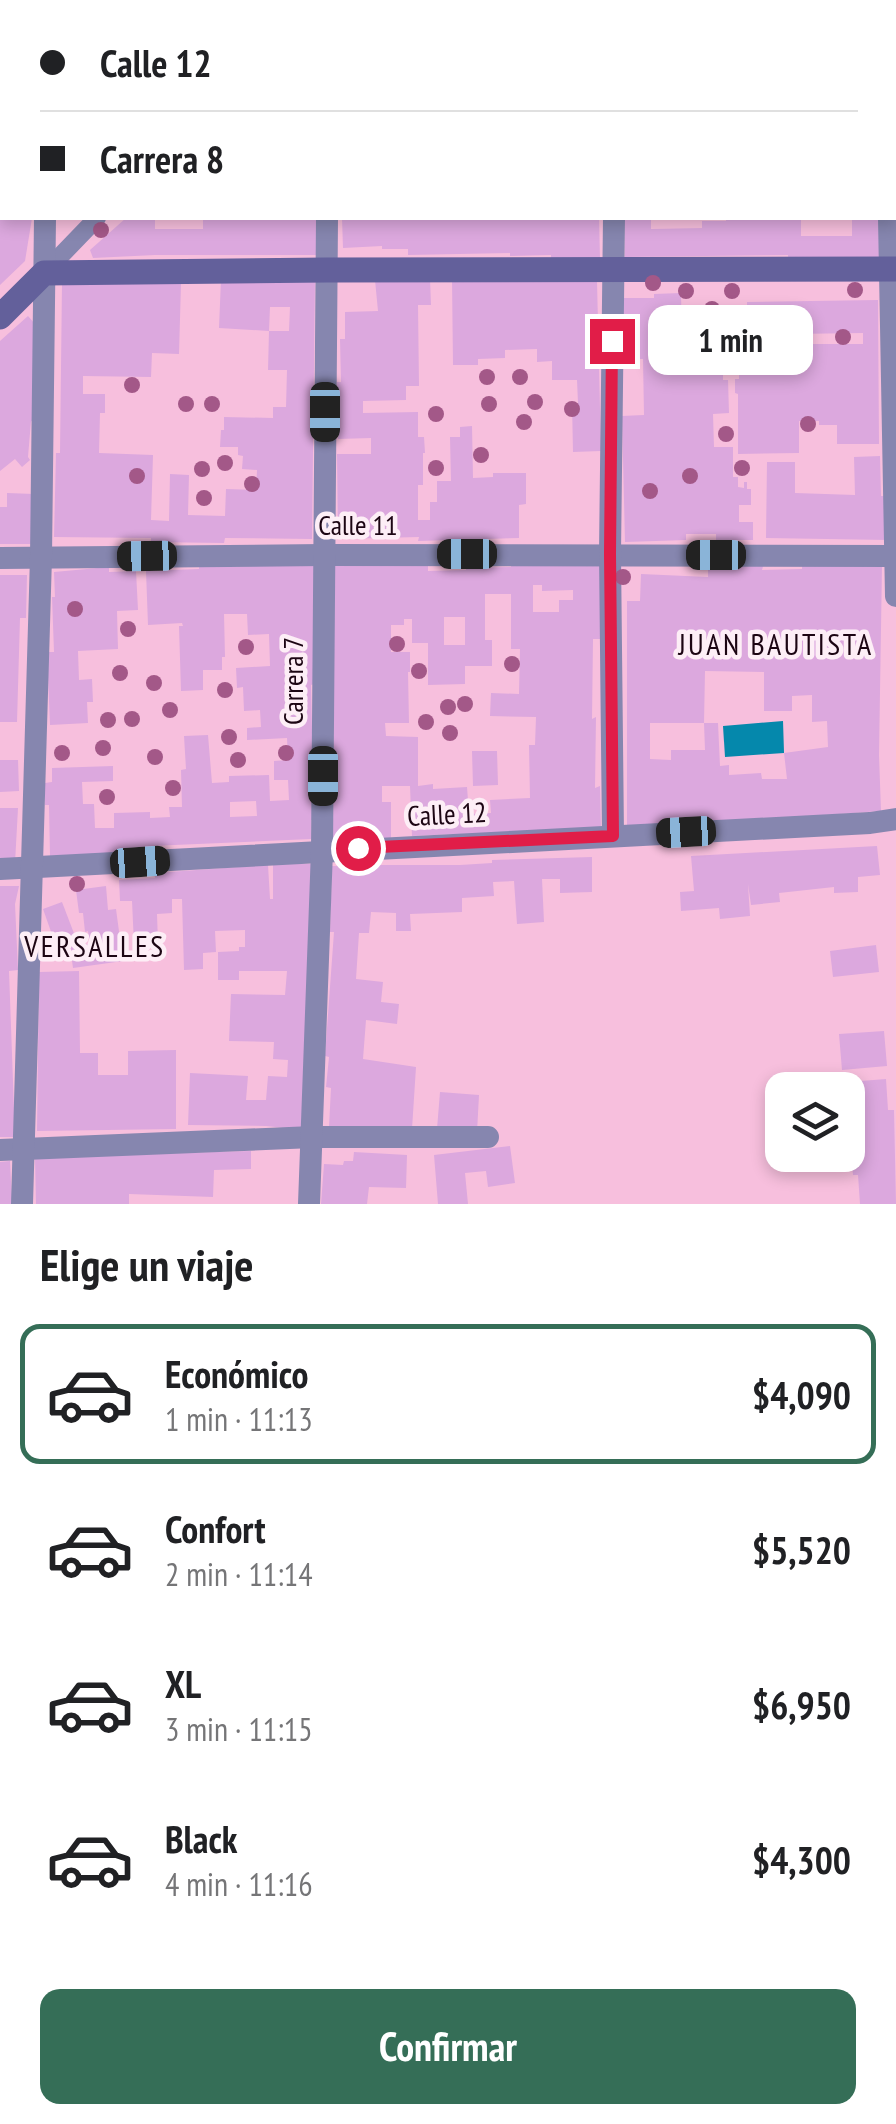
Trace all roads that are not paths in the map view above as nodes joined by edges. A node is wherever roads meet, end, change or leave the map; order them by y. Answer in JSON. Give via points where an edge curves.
{"nodes":[{"id":1,"x":44,"y":220,"type":"edge"},
{"id":2,"x":95,"y":220,"type":"edge"},
{"id":3,"x":326,"y":220,"type":"edge"},
{"id":4,"x":614,"y":220,"type":"edge"},
{"id":5,"x":888,"y":220,"type":"edge"},
{"id":6,"x":892,"y":269,"type":"edge"},
{"id":7,"x":326,"y":270,"type":"junction"},
{"id":8,"x":614,"y":270,"type":"junction"},
{"id":9,"x":44,"y":274,"type":"junction"},
{"id":10,"x":0,"y":318,"type":"edge"},
{"id":11,"x":324,"y":554,"type":"junction"},
{"id":12,"x":610,"y":554,"type":"junction"},
{"id":13,"x":895,"y":556,"type":"edge"},
{"id":14,"x":40,"y":557,"type":"junction"},
{"id":15,"x":0,"y":558,"type":"edge"},
{"id":16,"x":896,"y":596,"type":"edge"},
{"id":17,"x":896,"y":819,"type":"edge"},
{"id":18,"x":613,"y":836,"type":"junction"},
{"id":19,"x":322,"y":850,"type":"junction"},
{"id":20,"x":0,"y":868,"type":"edge"},
{"id":21,"x":31,"y":868,"type":"junction"},
{"id":22,"x":313,"y":1137,"type":"junction"},
{"id":23,"x":488,"y":1137,"type":"dead end"},
{"id":24,"x":12,"y":1149,"type":"edge"},
{"id":25,"x":22,"y":1204,"type":"edge"},
{"id":26,"x":309,"y":1204,"type":"edge"}],
"edges":[{"from":1,"to":9,"type":"street"},
{"from":2,"to":9,"type":"street"},
{"from":3,"to":7,"type":"street","name":"Carrera 7"},
{"from":4,"to":8,"type":"street"},
{"from":5,"to":6,"type":"street"},
{"from":6,"to":8,"type":"main road"},
{"from":6,"to":13,"type":"street"},
{"from":7,"to":8,"type":"main road"},
{"from":7,"to":9,"type":"main road"},
{"from":7,"to":11,"type":"street","name":"Carrera 7"},
{"from":8,"to":12,"type":"street"},
{"from":9,"to":10,"type":"main road"},
{"from":9,"to":14,"type":"street"},
{"from":11,"to":12,"type":"street","name":"Calle 11"},
{"from":11,"to":14,"type":"street","name":"Calle 11"},
{"from":11,"to":19,"type":"street","name":"Carrera 7"},
{"from":12,"to":13,"type":"street","name":"Calle 11"},
{"from":12,"to":18,"type":"street"},
{"from":13,"to":16,"type":"street"},
{"from":14,"to":15,"type":"street","name":"Calle 11"},
{"from":14,"to":21,"type":"street"},
{"from":17,"to":18,"type":"street","name":"Calle 12"},
{"from":18,"to":19,"type":"street","name":"Calle 12"},
{"from":19,"to":21,"type":"street","name":"Calle 12"},
{"from":19,"to":22,"type":"street","name":"Carrera 7"},
{"from":20,"to":21,"type":"street","name":"Calle 12"},
{"from":21,"to":24,"type":"street"},
{"from":22,"to":23,"type":"street"},
{"from":22,"to":24,"type":"street"},
{"from":22,"to":26,"type":"street","name":"Carrera 7"},
{"from":24,"to":25,"type":"street"}]}
